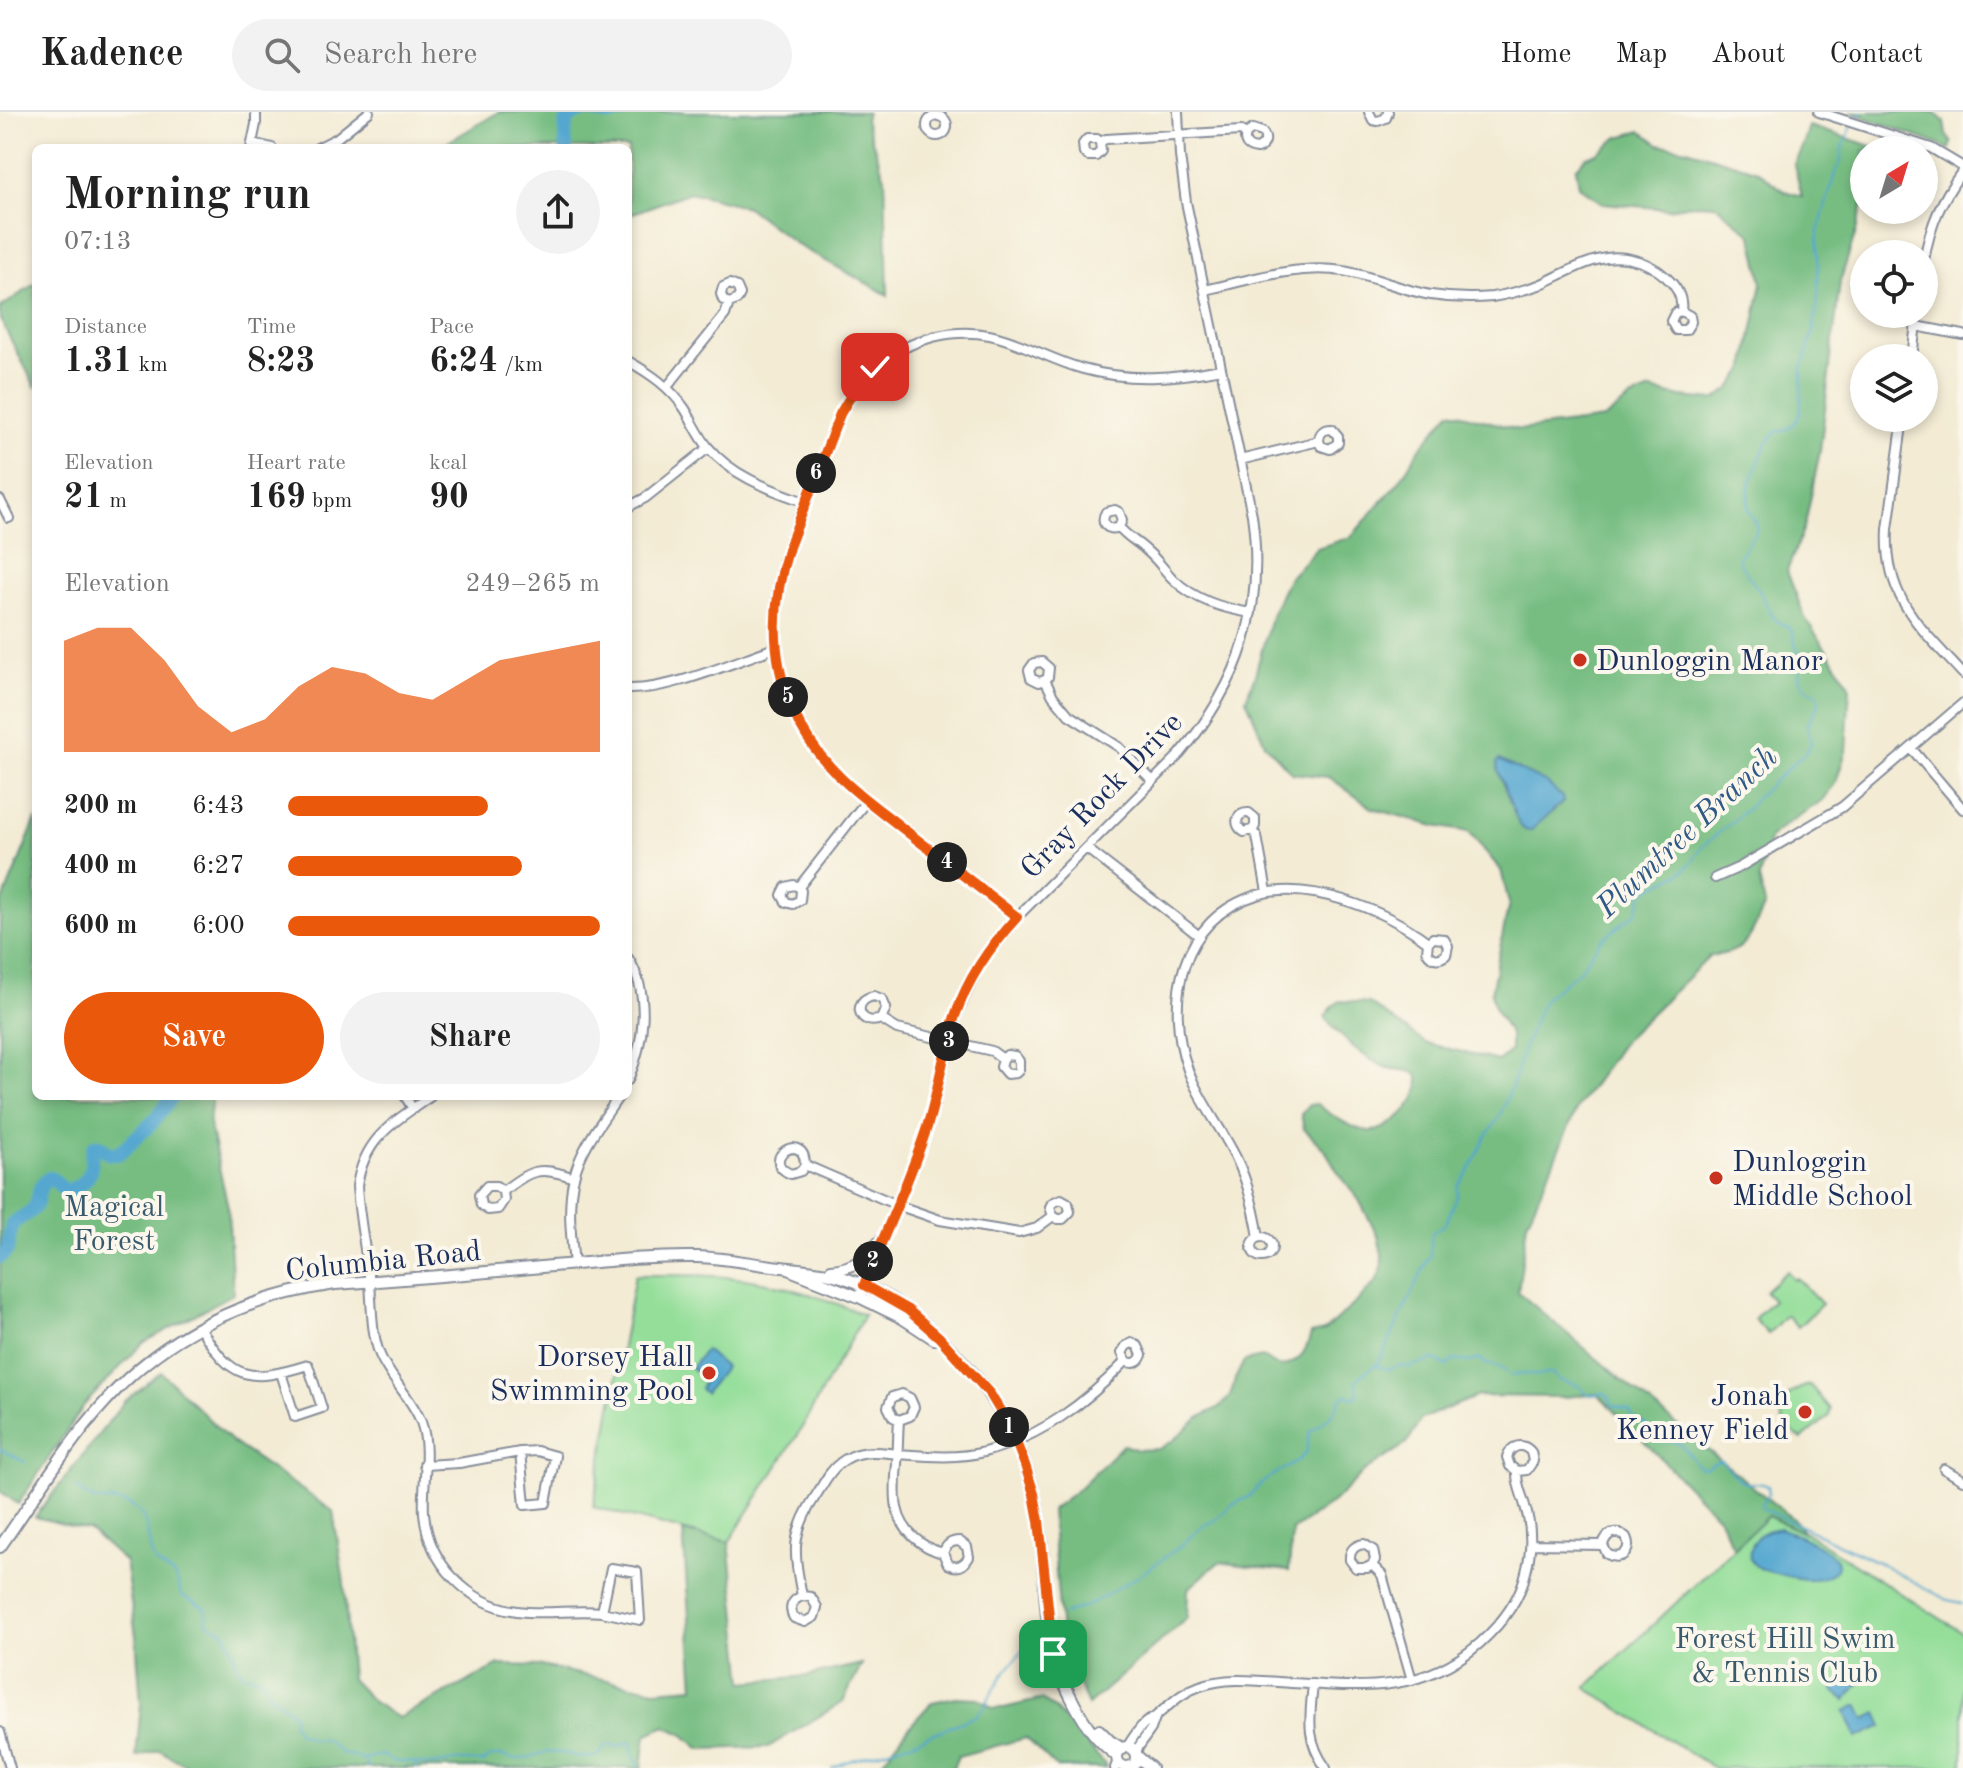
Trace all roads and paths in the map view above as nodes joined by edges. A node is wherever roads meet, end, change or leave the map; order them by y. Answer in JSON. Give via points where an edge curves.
{"nodes":[{"id":1,"x":256,"y":112,"type":"edge"},
{"id":2,"x":369,"y":112,"type":"edge"},
{"id":3,"x":1178,"y":112,"type":"edge"},
{"id":4,"x":1369,"y":112,"type":"edge"},
{"id":5,"x":1388,"y":112,"type":"edge"},
{"id":6,"x":1819,"y":112,"type":"edge"},
{"id":7,"x":1178,"y":133,"type":"junction"},
{"id":8,"x":1246,"y":134,"type":"dead end"},
{"id":9,"x":1100,"y":142,"type":"dead end"},
{"id":10,"x":252,"y":144,"type":"edge"},
{"id":11,"x":325,"y":144,"type":"edge"},
{"id":12,"x":1963,"y":168,"type":"edge"},
{"id":13,"x":1929,"y":240,"type":"edge"},
{"id":14,"x":1205,"y":290,"type":"junction"},
{"id":15,"x":729,"y":303,"type":"dead end"},
{"id":16,"x":1681,"y":311,"type":"dead end"},
{"id":17,"x":1926,"y":328,"type":"edge"},
{"id":18,"x":1963,"y":335,"type":"edge"},
{"id":19,"x":632,"y":363,"type":"edge"},
{"id":20,"x":1221,"y":369,"type":"junction"},
{"id":21,"x":667,"y":387,"type":"junction"},
{"id":22,"x":1901,"y":432,"type":"edge"},
{"id":23,"x":1319,"y":441,"type":"dead end"},
{"id":24,"x":708,"y":448,"type":"junction"},
{"id":25,"x":1240,"y":460,"type":"junction"},
{"id":26,"x":0,"y":500,"type":"edge"},
{"id":27,"x":805,"y":502,"type":"junction"},
{"id":28,"x":632,"y":505,"type":"edge"},
{"id":29,"x":9,"y":518,"type":"dead end"},
{"id":30,"x":1119,"y":527,"type":"dead end"},
{"id":31,"x":1251,"y":613,"type":"junction"},
{"id":32,"x":775,"y":648,"type":"junction"},
{"id":33,"x":1963,"y":674,"type":"edge"},
{"id":34,"x":1045,"y":680,"type":"dead end"},
{"id":35,"x":632,"y":689,"type":"edge"},
{"id":36,"x":1963,"y":703,"type":"edge"},
{"id":37,"x":1911,"y":748,"type":"junction"},
{"id":38,"x":1153,"y":781,"type":"junction"},
{"id":39,"x":867,"y":800,"type":"junction"},
{"id":40,"x":1963,"y":809,"type":"edge"},
{"id":41,"x":1252,"y":830,"type":"dead end"},
{"id":42,"x":1086,"y":848,"type":"junction"},
{"id":43,"x":1715,"y":878,"type":"dead end"},
{"id":44,"x":799,"y":887,"type":"dead end"},
{"id":45,"x":1267,"y":892,"type":"junction"},
{"id":46,"x":1017,"y":917,"type":"junction"},
{"id":47,"x":1198,"y":935,"type":"junction"},
{"id":48,"x":1428,"y":942,"type":"dead end"},
{"id":49,"x":632,"y":966,"type":"edge"},
{"id":50,"x":881,"y":1019,"type":"dead end"},
{"id":51,"x":949,"y":1042,"type":"junction"},
{"id":52,"x":1003,"y":1059,"type":"dead end"},
{"id":53,"x":632,"y":1066,"type":"edge"},
{"id":54,"x":407,"y":1100,"type":"edge"},
{"id":55,"x":425,"y":1100,"type":"edge"},
{"id":56,"x":616,"y":1100,"type":"edge"},
{"id":57,"x":413,"y":1109,"type":"junction"},
{"id":58,"x":805,"y":1165,"type":"dead end"},
{"id":59,"x":574,"y":1178,"type":"junction"},
{"id":60,"x":503,"y":1191,"type":"dead end"},
{"id":61,"x":897,"y":1205,"type":"junction"},
{"id":62,"x":1053,"y":1216,"type":"dead end"},
{"id":63,"x":1259,"y":1237,"type":"dead end"},
{"id":64,"x":882,"y":1239,"type":"junction"},
{"id":65,"x":574,"y":1264,"type":"junction"},
{"id":66,"x":782,"y":1267,"type":"junction"},
{"id":67,"x":821,"y":1270,"type":"junction"},
{"id":68,"x":370,"y":1282,"type":"junction"},
{"id":69,"x":864,"y":1285,"type":"junction"},
{"id":70,"x":859,"y":1297,"type":"junction"},
{"id":71,"x":200,"y":1327,"type":"junction"},
{"id":72,"x":955,"y":1354,"type":"junction"},
{"id":73,"x":1126,"y":1361,"type":"dead end"},
{"id":74,"x":281,"y":1373,"type":"junction"},
{"id":75,"x":899,"y":1420,"type":"dead end"},
{"id":76,"x":1016,"y":1441,"type":"junction"},
{"id":77,"x":520,"y":1452,"type":"junction"},
{"id":78,"x":897,"y":1454,"type":"junction"},
{"id":79,"x":424,"y":1465,"type":"junction"},
{"id":80,"x":1944,"y":1469,"type":"dead end"},
{"id":81,"x":1517,"y":1471,"type":"dead end"},
{"id":82,"x":1963,"y":1480,"type":"edge"},
{"id":83,"x":1531,"y":1544,"type":"junction"},
{"id":84,"x":1603,"y":1545,"type":"dead end"},
{"id":85,"x":0,"y":1547,"type":"edge"},
{"id":86,"x":943,"y":1553,"type":"dead end"},
{"id":87,"x":1372,"y":1565,"type":"dead end"},
{"id":88,"x":802,"y":1596,"type":"dead end"},
{"id":89,"x":602,"y":1612,"type":"junction"},
{"id":90,"x":1412,"y":1680,"type":"junction"},
{"id":91,"x":1313,"y":1684,"type":"junction"},
{"id":92,"x":0,"y":1732,"type":"edge"},
{"id":93,"x":1124,"y":1755,"type":"edge"},
{"id":94,"x":1130,"y":1767,"type":"edge"},
{"id":95,"x":10,"y":1768,"type":"edge"},
{"id":96,"x":1151,"y":1768,"type":"edge"},
{"id":97,"x":1326,"y":1768,"type":"edge"}],
"edges":[{"from":1,"to":10,"type":"street"},
{"from":2,"to":11,"type":"street"},
{"from":3,"to":7,"type":"street","name":"Gray Rock Drive"},
{"from":4,"to":5,"type":"street","via":[[1378,121]]},
{"from":6,"to":12,"type":"street","via":[[1931,148]]},
{"from":7,"to":8,"type":"street"},
{"from":7,"to":9,"type":"street"},
{"from":7,"to":14,"type":"street","name":"Gray Rock Drive"},
{"from":12,"to":13,"type":"street","via":[[1943,199]]},
{"from":14,"to":16,"type":"street","via":[[1319,269],[1363,275],[1430,295],[1493,297],[1615,257],[1643,263],[1664,276],[1680,297]]},
{"from":14,"to":20,"type":"street","name":"Gray Rock Drive"},
{"from":15,"to":21,"type":"street"},
{"from":17,"to":18,"type":"street"},
{"from":19,"to":21,"type":"street"},
{"from":20,"to":25,"type":"street","name":"Gray Rock Drive"},
{"from":20,"to":27,"type":"street","via":[[1164,378],[1121,376],[1085,369],[991,335],[937,336],[911,344],[856,387]]},
{"from":21,"to":24,"type":"street"},
{"from":22,"to":33,"type":"street","via":[[1888,529],[1891,572],[1912,617]]},
{"from":23,"to":25,"type":"street"},
{"from":24,"to":27,"type":"street","via":[[751,481]]},
{"from":24,"to":28,"type":"street"},
{"from":25,"to":31,"type":"street","name":"Gray Rock Drive","via":[[1257,557]]},
{"from":26,"to":29,"type":"street"},
{"from":27,"to":32,"type":"street","via":[[778,587]]},
{"from":30,"to":31,"type":"street","via":[[1191,593],[1214,605]]},
{"from":31,"to":38,"type":"street","name":"Gray Rock Drive","via":[[1240,657],[1220,698],[1195,736]]},
{"from":32,"to":35,"type":"street","via":[[669,683]]},
{"from":32,"to":39,"type":"street","via":[[783,683],[805,733],[840,778]]},
{"from":34,"to":38,"type":"street","via":[[1069,715],[1119,747]]},
{"from":36,"to":37,"type":"street"},
{"from":37,"to":40,"type":"street"},
{"from":37,"to":43,"type":"street","via":[[1842,807]]},
{"from":38,"to":42,"type":"street","name":"Gray Rock Drive"},
{"from":39,"to":44,"type":"street"},
{"from":39,"to":46,"type":"street"},
{"from":41,"to":45,"type":"street","via":[[1259,841]]},
{"from":42,"to":46,"type":"street","name":"Gray Rock Drive"},
{"from":42,"to":47,"type":"street"},
{"from":45,"to":47,"type":"street","via":[[1228,908]]},
{"from":45,"to":48,"type":"street","via":[[1301,892],[1361,905]]},
{"from":46,"to":51,"type":"street","name":"Gray Rock Drive","via":[[974,975]]},
{"from":47,"to":63,"type":"street","via":[[1179,989],[1180,1038],[1196,1088],[1240,1165]]},
{"from":49,"to":53,"type":"street","via":[[643,1001]]},
{"from":50,"to":51,"type":"street","via":[[897,1029]]},
{"from":51,"to":52,"type":"street","via":[[992,1051]]},
{"from":51,"to":61,"type":"street","name":"Gray Rock Drive","via":[[933,1109]]},
{"from":54,"to":57,"type":"street"},
{"from":55,"to":57,"type":"street"},
{"from":56,"to":59,"type":"street"},
{"from":57,"to":68,"type":"street","via":[[376,1139],[359,1173]]},
{"from":58,"to":61,"type":"street"},
{"from":59,"to":60,"type":"street","via":[[537,1171]]},
{"from":59,"to":65,"type":"street"},
{"from":61,"to":62,"type":"street","via":[[931,1218],[1019,1233]]},
{"from":61,"to":64,"type":"street","name":"Gray Rock Drive"},
{"from":64,"to":67,"type":"street","via":[[854,1265]]},
{"from":64,"to":69,"type":"street","name":"Gray Rock Drive"},
{"from":65,"to":66,"type":"street","name":"Columbia Road","via":[[696,1257]]},
{"from":65,"to":68,"type":"street","name":"Columbia Road"},
{"from":66,"to":67,"type":"street","name":"Columbia Road"},
{"from":66,"to":70,"type":"street","name":"Columbia Road"},
{"from":67,"to":69,"type":"street","name":"Columbia Road"},
{"from":68,"to":71,"type":"street","name":"Columbia Road","via":[[288,1292]]},
{"from":68,"to":79,"type":"street","via":[[379,1353],[420,1419]]},
{"from":69,"to":70,"type":"street","name":"Gray Rock Drive"},
{"from":69,"to":72,"type":"street","name":"Columbia Road","via":[[908,1310]]},
{"from":70,"to":72,"type":"street","name":"Columbia Road"},
{"from":71,"to":74,"type":"street","via":[[221,1359],[238,1371]]},
{"from":71,"to":85,"type":"street","name":"Columbia Road","via":[[136,1370],[103,1404]]},
{"from":72,"to":76,"type":"street","name":"Columbia Road","via":[[990,1394]]},
{"from":73,"to":76,"type":"street","via":[[1089,1398]]},
{"from":74,"to":74,"type":"street","via":[[308,1365],[322,1408],[295,1417]]},
{"from":75,"to":78,"type":"street"},
{"from":76,"to":78,"type":"street","via":[[964,1455]]},
{"from":76,"to":93,"type":"street","name":"Columbia Road","via":[[1039,1521],[1053,1654],[1077,1709]]},
{"from":77,"to":77,"type":"street","via":[[555,1456],[546,1503],[525,1505]]},
{"from":77,"to":79,"type":"street"},
{"from":78,"to":86,"type":"street","via":[[898,1515],[917,1540]]},
{"from":78,"to":88,"type":"street","via":[[853,1455],[827,1478],[797,1535]]},
{"from":79,"to":89,"type":"street","via":[[429,1539],[441,1563],[467,1591],[519,1612]]},
{"from":80,"to":82,"type":"street"},
{"from":81,"to":83,"type":"street"},
{"from":83,"to":84,"type":"street"},
{"from":83,"to":90,"type":"street","via":[[1521,1589],[1490,1634],[1446,1667]]},
{"from":87,"to":90,"type":"street","via":[[1382,1575]]},
{"from":89,"to":89,"type":"street","via":[[640,1620],[637,1572],[611,1568]]},
{"from":90,"to":91,"type":"street","via":[[1372,1686]]},
{"from":91,"to":93,"type":"street","via":[[1237,1679],[1186,1692],[1165,1707]]},
{"from":91,"to":97,"type":"street","via":[[1310,1736]]},
{"from":92,"to":95,"type":"street"},
{"from":93,"to":94,"type":"street","via":[[1136,1762]]},
{"from":93,"to":96,"type":"street","name":"Columbia Road"}]}
